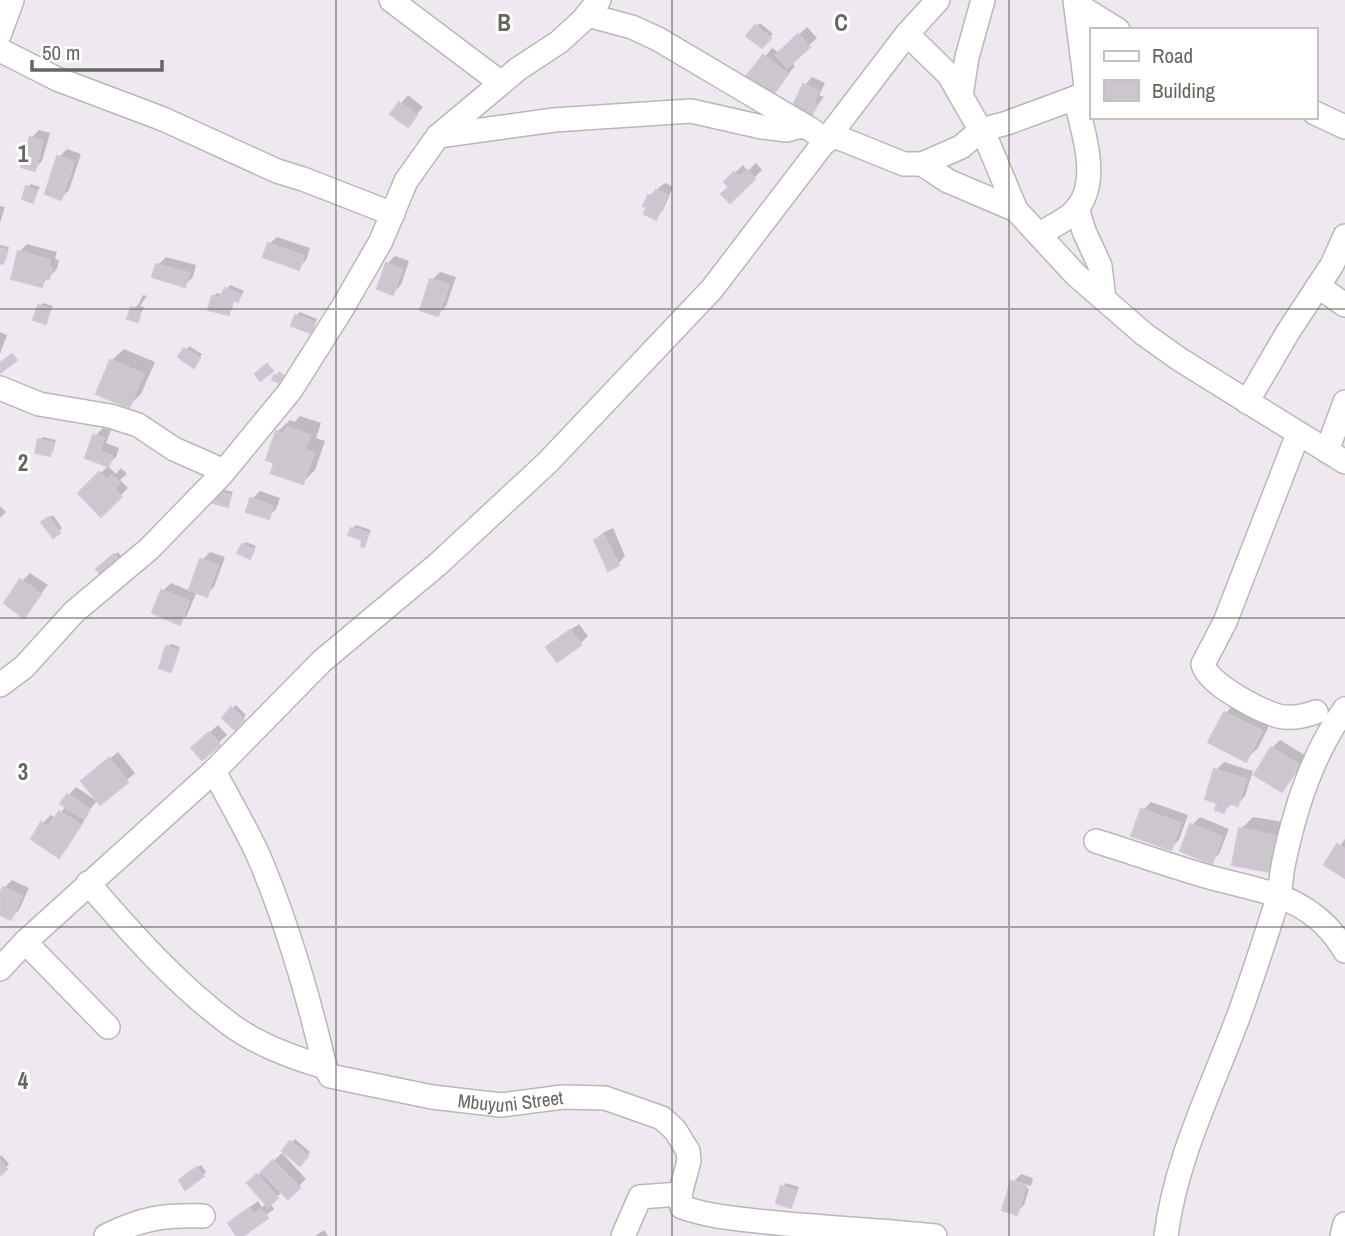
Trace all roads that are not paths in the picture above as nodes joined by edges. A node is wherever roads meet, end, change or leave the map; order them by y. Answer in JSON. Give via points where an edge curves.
{"nodes":[{"id":1,"x":12,"y":0,"type":"edge"},
{"id":2,"x":390,"y":0,"type":"edge"},
{"id":3,"x":983,"y":0,"type":"edge"},
{"id":4,"x":1075,"y":2,"type":"edge"},
{"id":5,"x":925,"y":4,"type":"edge"},
{"id":6,"x":593,"y":8,"type":"edge"},
{"id":7,"x":1115,"y":28,"type":"edge"},
{"id":8,"x":0,"y":33,"type":"edge"},
{"id":9,"x":907,"y":34,"type":"junction"},
{"id":10,"x":0,"y":50,"type":"edge"},
{"id":11,"x":501,"y":83,"type":"junction"},
{"id":12,"x":1085,"y":95,"type":"edge"},
{"id":13,"x":961,"y":96,"type":"junction"},
{"id":14,"x":1317,"y":114,"type":"edge"},
{"id":15,"x":1345,"y":127,"type":"edge"},
{"id":16,"x":981,"y":130,"type":"junction"},
{"id":17,"x":823,"y":135,"type":"junction"},
{"id":18,"x":438,"y":136,"type":"junction"},
{"id":19,"x":922,"y":164,"type":"junction"},
{"id":20,"x":1077,"y":208,"type":"junction"},
{"id":21,"x":1016,"y":210,"type":"junction"},
{"id":22,"x":393,"y":214,"type":"junction"},
{"id":23,"x":1039,"y":234,"type":"junction"},
{"id":24,"x":1345,"y":236,"type":"edge"},
{"id":25,"x":1318,"y":286,"type":"junction"},
{"id":26,"x":1104,"y":299,"type":"junction"},
{"id":27,"x":1345,"y":305,"type":"edge"},
{"id":28,"x":0,"y":388,"type":"edge"},
{"id":29,"x":1247,"y":402,"type":"junction"},
{"id":30,"x":1345,"y":402,"type":"edge"},
{"id":31,"x":1298,"y":434,"type":"junction"},
{"id":32,"x":1336,"y":457,"type":"edge"},
{"id":33,"x":224,"y":471,"type":"junction"},
{"id":34,"x":0,"y":685,"type":"edge"},
{"id":35,"x":1345,"y":709,"type":"edge"},
{"id":36,"x":1316,"y":712,"type":"dead end"},
{"id":37,"x":214,"y":771,"type":"junction"},
{"id":38,"x":1097,"y":841,"type":"dead end"},
{"id":39,"x":88,"y":883,"type":"junction"},
{"id":40,"x":1279,"y":895,"type":"junction"},
{"id":41,"x":1334,"y":927,"type":"edge"},
{"id":42,"x":24,"y":942,"type":"junction"},
{"id":43,"x":1345,"y":951,"type":"edge"},
{"id":44,"x":0,"y":969,"type":"edge"},
{"id":45,"x":108,"y":1027,"type":"dead end"},
{"id":46,"x":325,"y":1067,"type":"junction"},
{"id":47,"x":680,"y":1194,"type":"junction"},
{"id":48,"x":203,"y":1216,"type":"dead end"},
{"id":49,"x":1345,"y":1224,"type":"edge"},
{"id":50,"x":106,"y":1236,"type":"edge"},
{"id":51,"x":623,"y":1236,"type":"edge"},
{"id":52,"x":935,"y":1236,"type":"edge"},
{"id":53,"x":1166,"y":1236,"type":"edge"},
{"id":54,"x":1342,"y":1236,"type":"edge"}],
"edges":[{"from":1,"to":8,"type":"street"},
{"from":2,"to":11,"type":"street"},
{"from":3,"to":13,"type":"street"},
{"from":4,"to":7,"type":"street"},
{"from":4,"to":12,"type":"street"},
{"from":5,"to":9,"type":"street"},
{"from":6,"to":11,"type":"street","via":[[559,42]]},
{"from":6,"to":17,"type":"street","via":[[658,39]]},
{"from":9,"to":13,"type":"street","via":[[949,75]]},
{"from":9,"to":17,"type":"street"},
{"from":10,"to":22,"type":"street","via":[[57,79],[163,119],[277,171]]},
{"from":11,"to":18,"type":"street"},
{"from":12,"to":16,"type":"street"},
{"from":12,"to":20,"type":"street","via":[[1088,187]]},
{"from":13,"to":16,"type":"street"},
{"from":14,"to":15,"type":"street"},
{"from":16,"to":19,"type":"street","via":[[961,147]]},
{"from":16,"to":21,"type":"street"},
{"from":17,"to":18,"type":"street","via":[[802,126],[787,130],[762,127],[691,111],[554,120]]},
{"from":17,"to":19,"type":"street","via":[[904,164]]},
{"from":17,"to":37,"type":"street","via":[[712,289],[548,462],[438,565],[322,661]]},
{"from":18,"to":22,"type":"street","via":[[406,181]]},
{"from":19,"to":21,"type":"street","via":[[948,181]]},
{"from":20,"to":23,"type":"street"},
{"from":20,"to":26,"type":"street","via":[[1100,266]]},
{"from":21,"to":23,"type":"street"},
{"from":22,"to":33,"type":"street","via":[[382,241],[290,391]]},
{"from":23,"to":26,"type":"street"},
{"from":24,"to":25,"type":"street"},
{"from":25,"to":27,"type":"street"},
{"from":25,"to":29,"type":"street"},
{"from":26,"to":29,"type":"street","via":[[1144,334]]},
{"from":28,"to":33,"type":"street","via":[[40,404],[110,415],[138,425],[174,449]]},
{"from":29,"to":31,"type":"street"},
{"from":30,"to":32,"type":"street"},
{"from":31,"to":32,"type":"street"},
{"from":31,"to":36,"type":"street","via":[[1225,622],[1203,664],[1213,681],[1279,716]]},
{"from":33,"to":34,"type":"street","via":[[149,549],[74,612],[24,667]]},
{"from":35,"to":40,"type":"street","via":[[1334,723],[1301,799]]},
{"from":37,"to":39,"type":"street"},
{"from":37,"to":46,"type":"street","via":[[258,855],[279,909],[306,986]]},
{"from":38,"to":40,"type":"street"},
{"from":39,"to":42,"type":"street"},
{"from":39,"to":46,"type":"street","name":"Mbuyuni Street","via":[[143,945],[233,1026]]},
{"from":40,"to":41,"type":"street"},
{"from":40,"to":53,"type":"street","via":[[1184,1158]]},
{"from":41,"to":43,"type":"street"},
{"from":42,"to":44,"type":"street"},
{"from":42,"to":45,"type":"street"},
{"from":46,"to":47,"type":"street","name":"Mbuyuni Street","via":[[333,1077],[432,1097],[501,1105],[563,1097],[606,1098],[641,1110],[663,1118],[685,1142],[689,1161]]},
{"from":47,"to":51,"type":"street","via":[[640,1197]]},
{"from":47,"to":52,"type":"street","via":[[682,1207],[703,1214]]},
{"from":48,"to":50,"type":"street","via":[[169,1215],[132,1223]]},
{"from":49,"to":54,"type":"street"}]}
